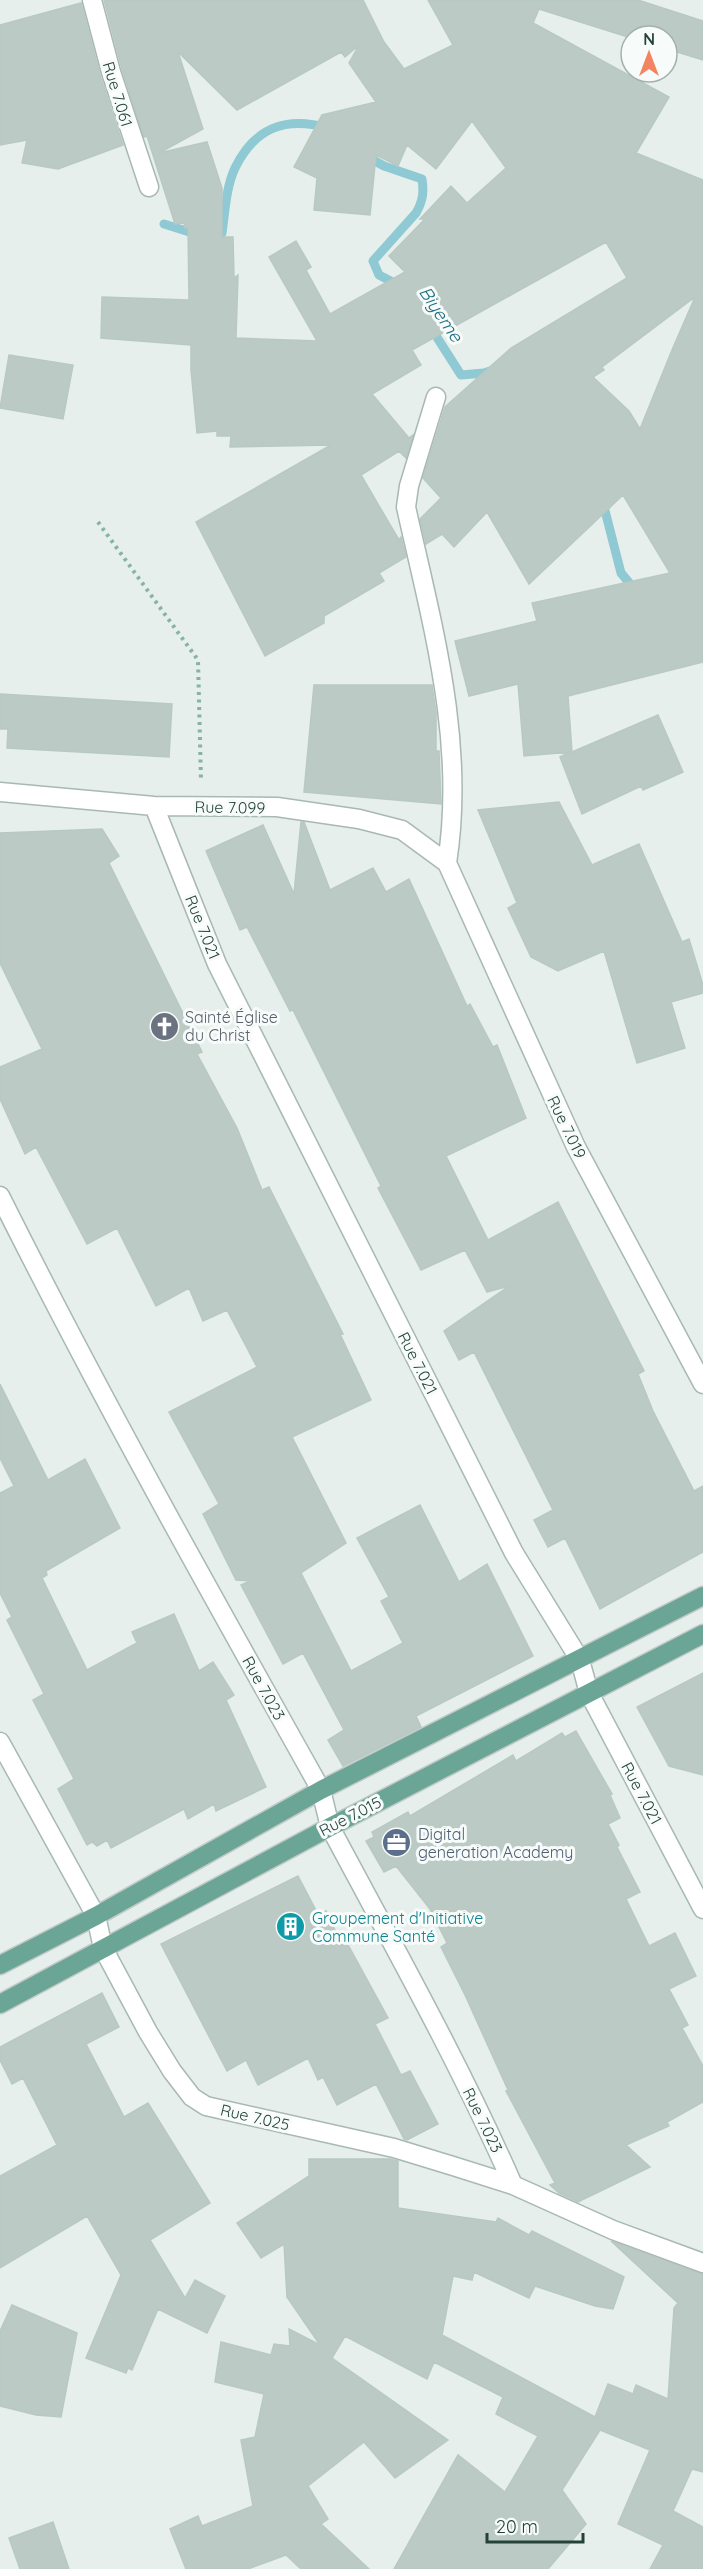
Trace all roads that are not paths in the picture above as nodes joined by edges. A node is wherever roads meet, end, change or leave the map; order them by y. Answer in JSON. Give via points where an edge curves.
{"nodes":[{"id":1,"x":92,"y":0,"type":"edge"},
{"id":2,"x":149,"y":187,"type":"dead end"},
{"id":3,"x":436,"y":397,"type":"dead end"},
{"id":4,"x":0,"y":792,"type":"edge"},
{"id":5,"x":154,"y":806,"type":"junction"},
{"id":6,"x":447,"y":863,"type":"junction"},
{"id":7,"x":0,"y":1196,"type":"edge"},
{"id":8,"x":703,"y":1384,"type":"edge"},
{"id":9,"x":703,"y":1596,"type":"edge"},
{"id":10,"x":703,"y":1634,"type":"edge"},
{"id":11,"x":580,"y":1660,"type":"junction"},
{"id":12,"x":590,"y":1693,"type":"junction"},
{"id":13,"x":0,"y":1742,"type":"edge"},
{"id":14,"x":321,"y":1790,"type":"junction"},
{"id":15,"x":330,"y":1827,"type":"junction"},
{"id":16,"x":703,"y":1909,"type":"edge"},
{"id":17,"x":96,"y":1916,"type":"junction"},
{"id":18,"x":103,"y":1948,"type":"junction"},
{"id":19,"x":0,"y":1965,"type":"edge"},
{"id":20,"x":0,"y":2004,"type":"edge"},
{"id":21,"x":513,"y":2185,"type":"junction"},
{"id":22,"x":703,"y":2263,"type":"edge"}],
"edges":[{"from":1,"to":2,"type":"street","name":"Rue 7.061"},
{"from":3,"to":6,"type":"street","via":[[406,507],[448,714],[453,825]]},
{"from":4,"to":5,"type":"street","name":"Rue 7.099"},
{"from":5,"to":6,"type":"street","name":"Rue 7.099","via":[[277,807],[359,819],[402,830]]},
{"from":5,"to":11,"type":"street","name":"Rue 7.021","via":[[217,963],[514,1553]]},
{"from":6,"to":8,"type":"street","name":"Rue 7.019","via":[[576,1147]]},
{"from":7,"to":14,"type":"street","name":"Rue 7.023","via":[[159,1503]]},
{"from":9,"to":11,"type":"main road"},
{"from":10,"to":12,"type":"main road","name":"Rue 7.015"},
{"from":11,"to":12,"type":"street","name":"Rue 7.021"},
{"from":11,"to":14,"type":"main road"},
{"from":12,"to":15,"type":"main road","name":"Rue 7.015"},
{"from":12,"to":16,"type":"street","name":"Rue 7.021"},
{"from":13,"to":17,"type":"street","name":"Rue 7.025"},
{"from":14,"to":15,"type":"street","name":"Rue 7.023"},
{"from":14,"to":17,"type":"main road"},
{"from":15,"to":18,"type":"main road","name":"Rue 7.015"},
{"from":15,"to":21,"type":"street","name":"Rue 7.023","via":[[440,2033]]},
{"from":17,"to":18,"type":"street","name":"Rue 7.025"},
{"from":17,"to":19,"type":"main road"},
{"from":18,"to":20,"type":"main road","name":"Rue 7.015"},
{"from":18,"to":21,"type":"street","name":"Rue 7.025","via":[[172,2071],[192,2097],[206,2106],[394,2148]]},
{"from":21,"to":22,"type":"street","name":"Rue 7.025","via":[[612,2230]]}]}
